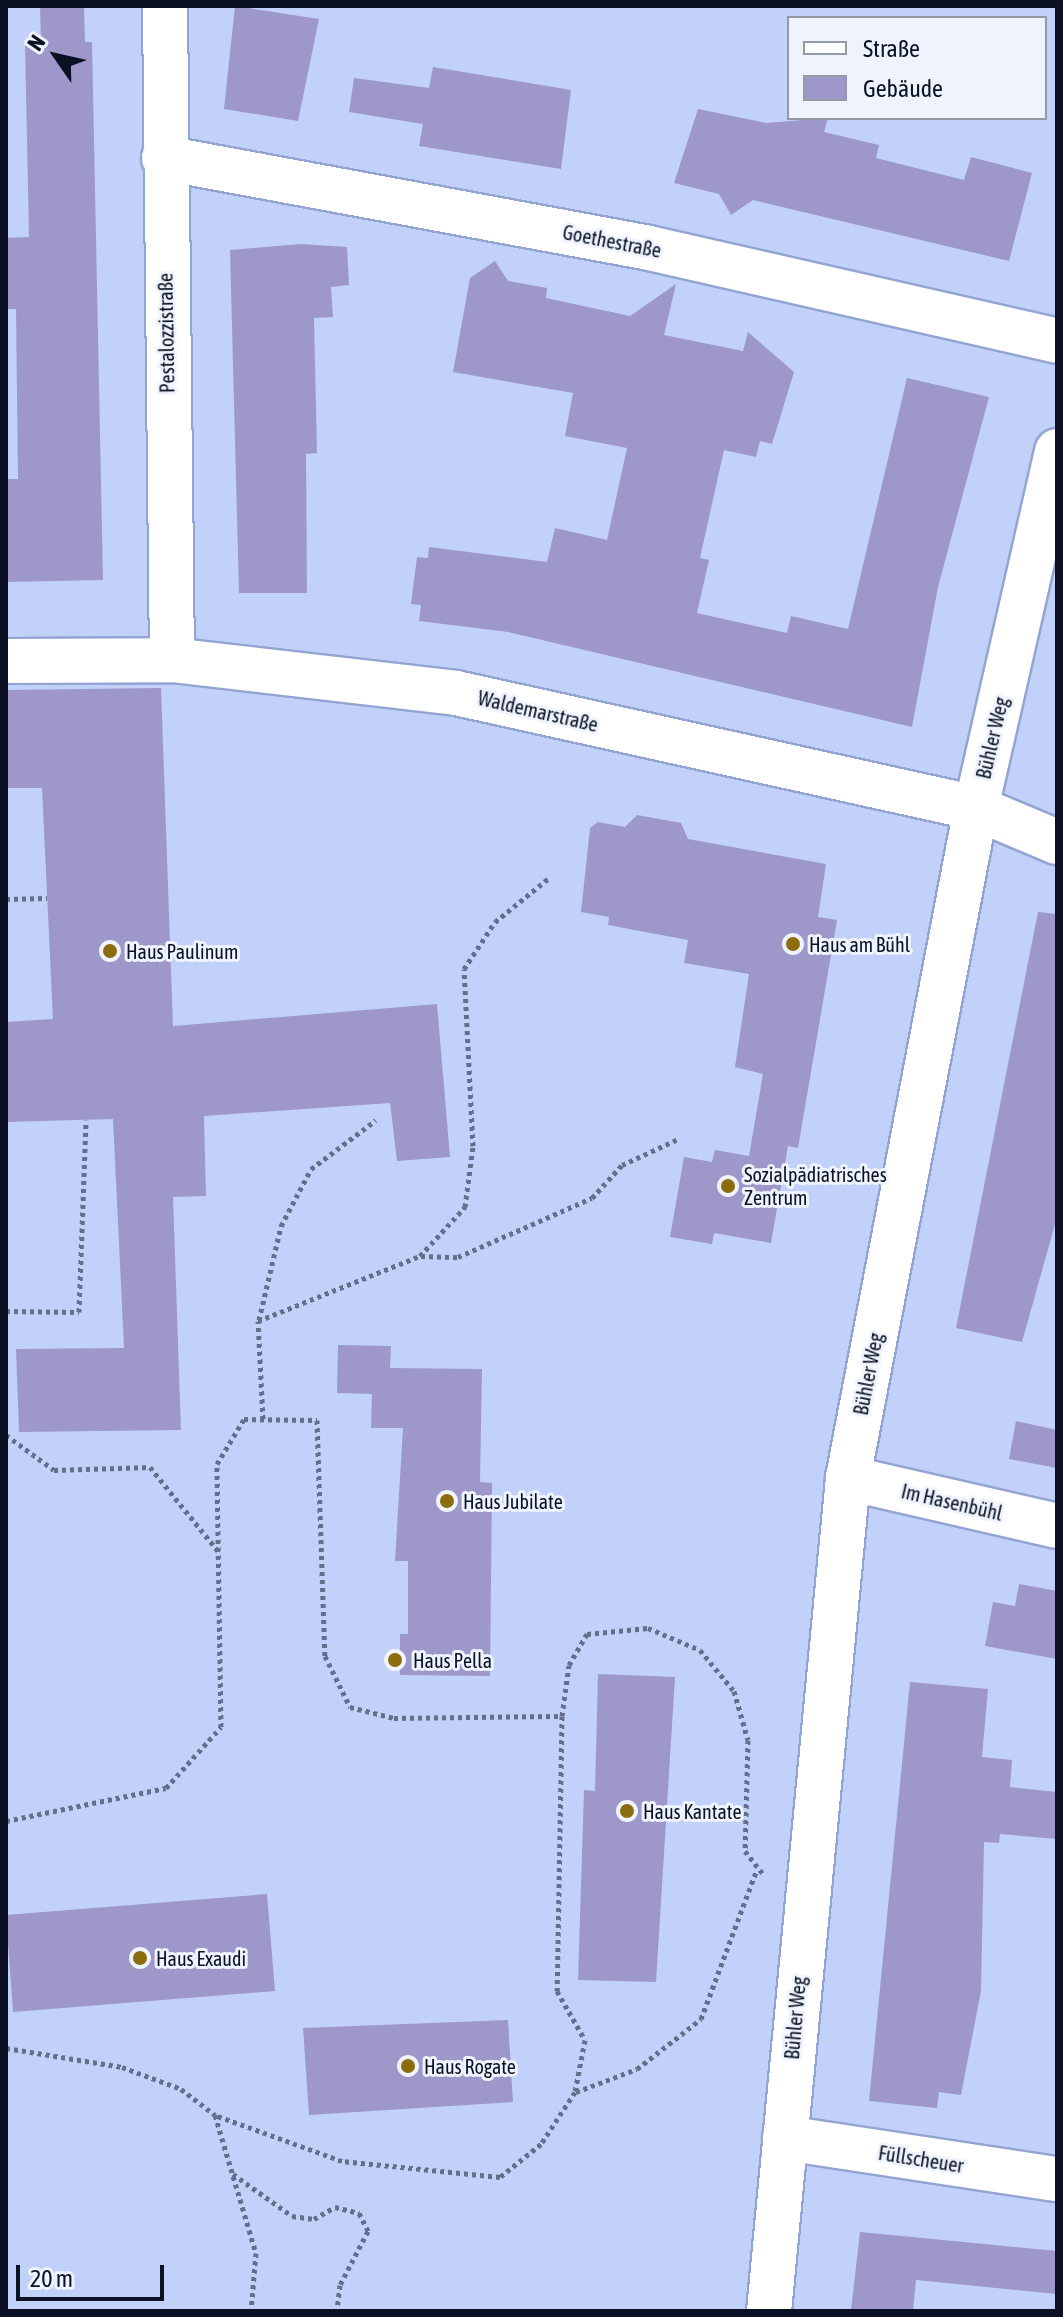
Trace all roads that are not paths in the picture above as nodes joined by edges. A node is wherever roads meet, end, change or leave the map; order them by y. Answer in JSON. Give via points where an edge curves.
{"nodes":[{"id":1,"x":165,"y":6,"type":"edge"},
{"id":2,"x":164,"y":158,"type":"junction"},
{"id":3,"x":1057,"y":341,"type":"edge"},
{"id":4,"x":1057,"y":451,"type":"edge"},
{"id":5,"x":172,"y":660,"type":"junction"},
{"id":6,"x":6,"y":661,"type":"edge"},
{"id":7,"x":976,"y":808,"type":"junction"},
{"id":8,"x":1057,"y":842,"type":"edge"},
{"id":9,"x":848,"y":1478,"type":"junction"},
{"id":10,"x":1057,"y":1526,"type":"edge"},
{"id":11,"x":785,"y":2138,"type":"junction"},
{"id":12,"x":1057,"y":2179,"type":"edge"},
{"id":13,"x":769,"y":2311,"type":"edge"}],
"edges":[{"from":1,"to":2,"type":"street","name":"Pestalozzistraße"},
{"from":2,"to":3,"type":"street","name":"Goethestraße","via":[[649,248]]},
{"from":2,"to":5,"type":"street","name":"Pestalozzistraße"},
{"from":4,"to":7,"type":"street","name":"Bühler Weg"},
{"from":5,"to":6,"type":"street","name":"Waldemarstraße"},
{"from":5,"to":7,"type":"street","name":"Waldemarstraße","via":[[456,693]]},
{"from":7,"to":8,"type":"street","name":"Waldemarstraße"},
{"from":7,"to":9,"type":"street","name":"Bühler Weg"},
{"from":9,"to":10,"type":"street","name":"Im Hasenbühl"},
{"from":9,"to":11,"type":"street","name":"Bühler Weg"},
{"from":11,"to":12,"type":"street","name":"Füllscheuer"},
{"from":11,"to":13,"type":"street","name":"Bühler Weg"}]}
